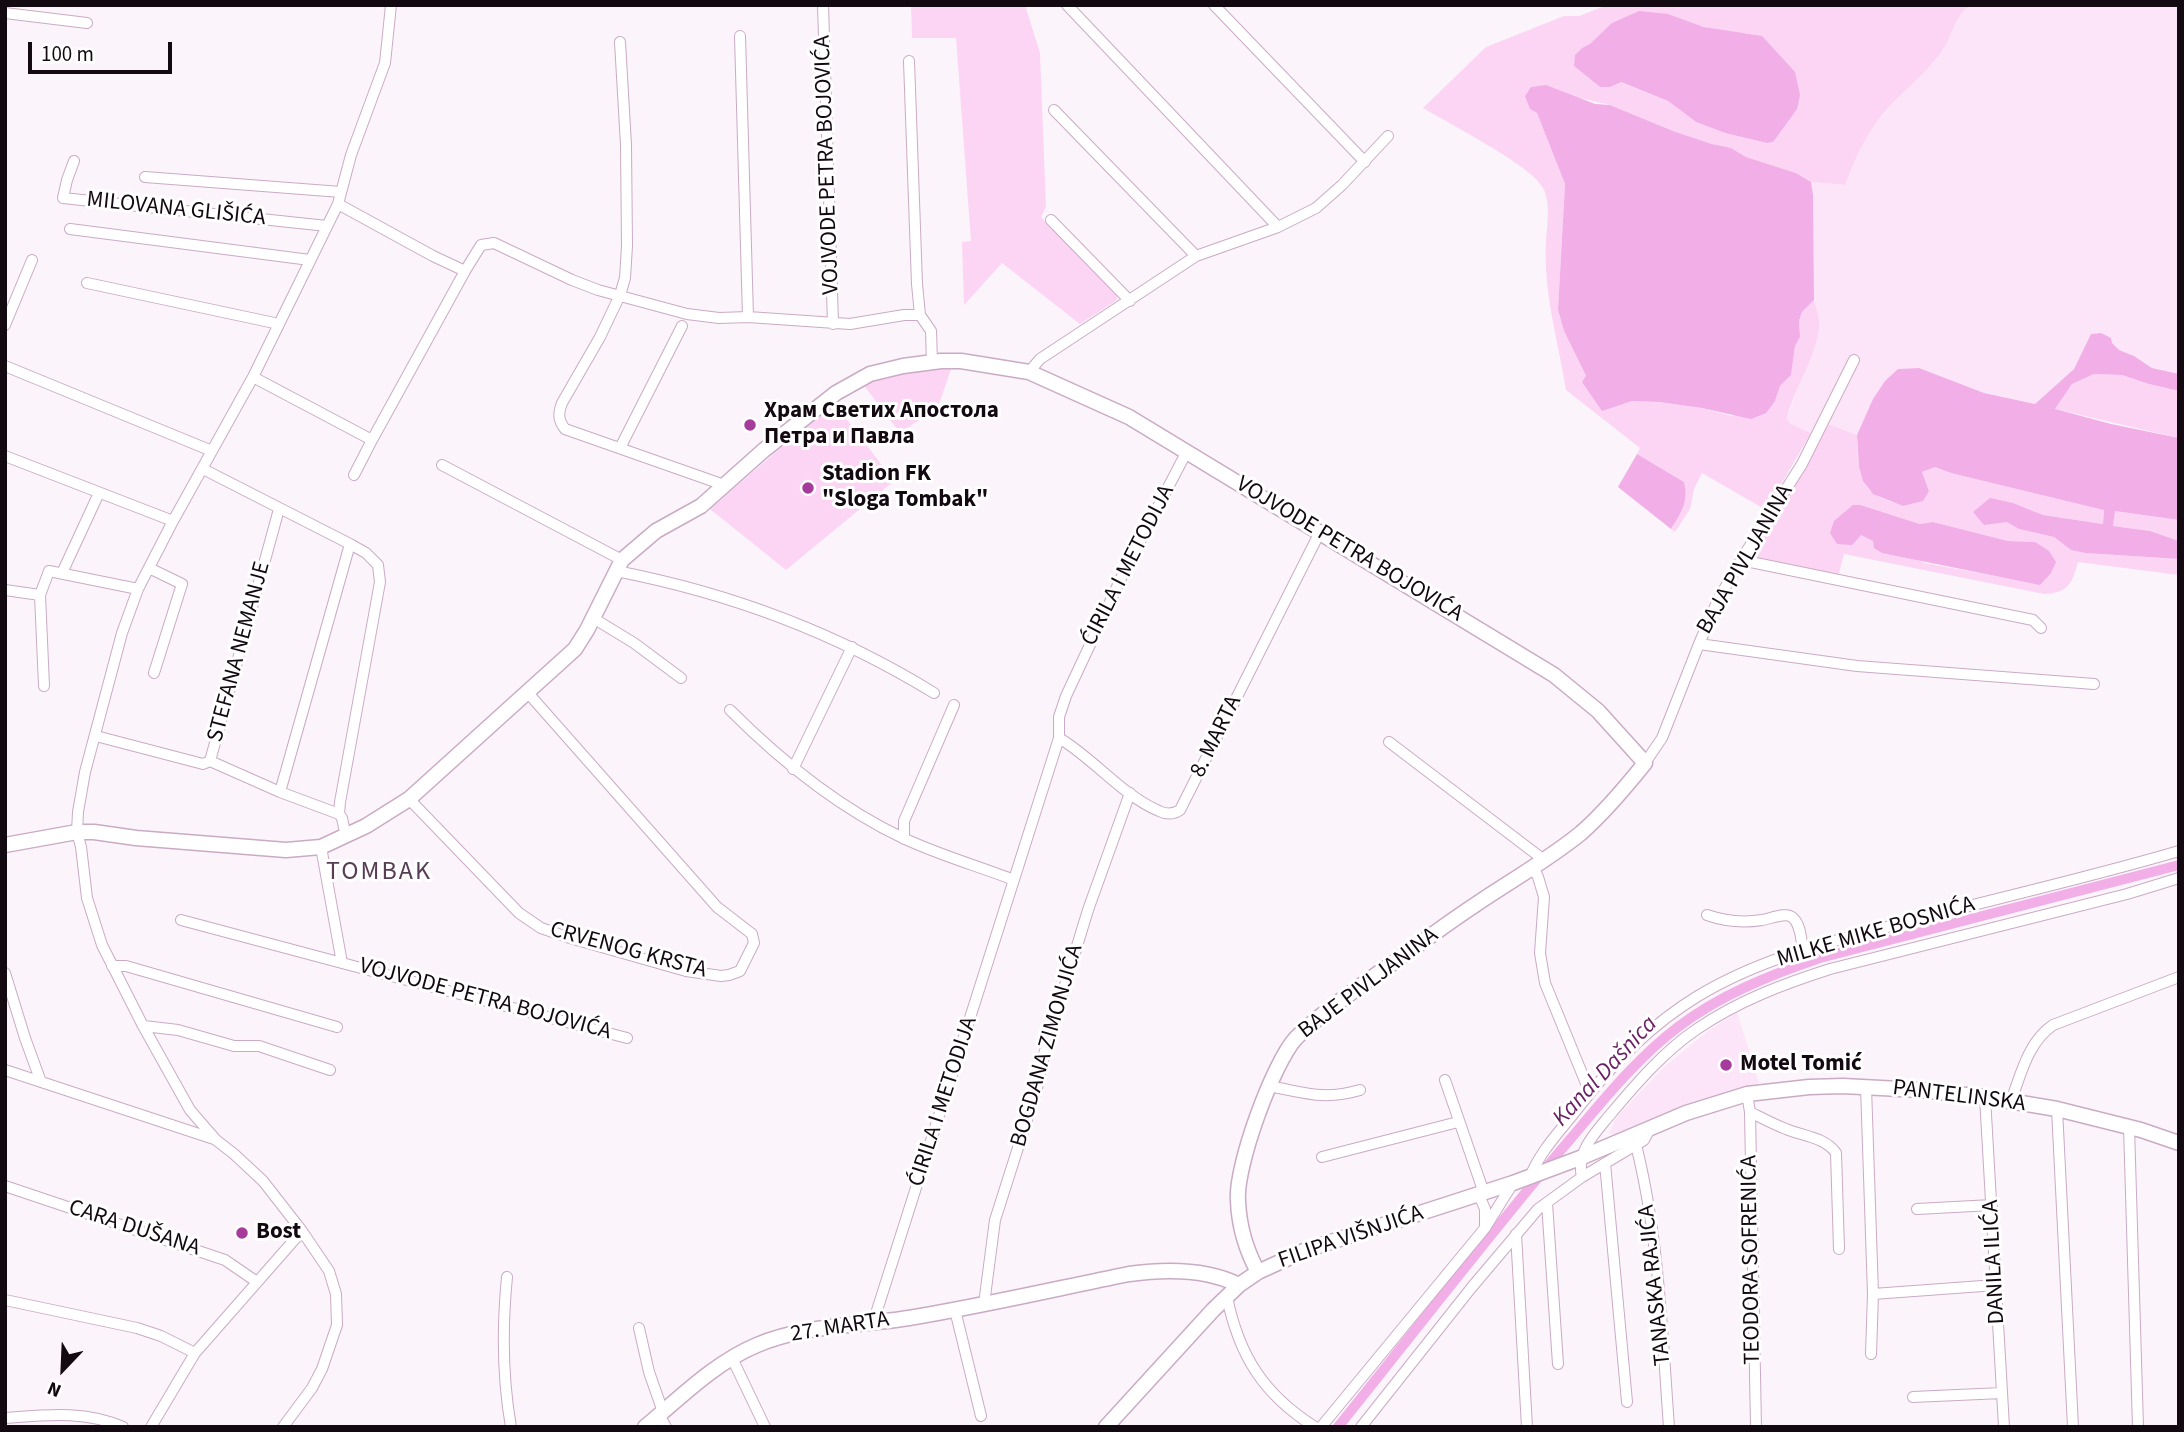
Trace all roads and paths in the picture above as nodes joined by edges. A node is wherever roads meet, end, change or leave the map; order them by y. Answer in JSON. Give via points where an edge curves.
{"nodes":[{"id":1,"x":391,"y":5,"type":"edge"},
{"id":2,"x":823,"y":5,"type":"edge"},
{"id":3,"x":1067,"y":5,"type":"edge"},
{"id":4,"x":1214,"y":5,"type":"edge"},
{"id":5,"x":5,"y":13,"type":"edge"},
{"id":6,"x":87,"y":23,"type":"dead end"},
{"id":7,"x":740,"y":36,"type":"dead end"},
{"id":8,"x":620,"y":42,"type":"dead end"},
{"id":9,"x":909,"y":61,"type":"dead end"},
{"id":10,"x":1054,"y":110,"type":"dead end"},
{"id":11,"x":1388,"y":136,"type":"dead end"},
{"id":12,"x":74,"y":162,"type":"dead end"},
{"id":13,"x":1365,"y":162,"type":"junction"},
{"id":14,"x":145,"y":177,"type":"dead end"},
{"id":15,"x":341,"y":192,"type":"junction"},
{"id":16,"x":338,"y":204,"type":"junction"},
{"id":17,"x":1051,"y":220,"type":"dead end"},
{"id":18,"x":327,"y":226,"type":"junction"},
{"id":19,"x":1278,"y":227,"type":"junction"},
{"id":20,"x":70,"y":229,"type":"dead end"},
{"id":21,"x":1196,"y":256,"type":"junction"},
{"id":22,"x":32,"y":260,"type":"dead end"},
{"id":23,"x":310,"y":260,"type":"junction"},
{"id":24,"x":465,"y":271,"type":"junction"},
{"id":25,"x":87,"y":282,"type":"dead end"},
{"id":26,"x":620,"y":295,"type":"junction"},
{"id":27,"x":1129,"y":301,"type":"junction"},
{"id":28,"x":919,"y":315,"type":"junction"},
{"id":29,"x":748,"y":317,"type":"junction"},
{"id":30,"x":279,"y":324,"type":"junction"},
{"id":31,"x":833,"y":324,"type":"junction"},
{"id":32,"x":5,"y":325,"type":"edge"},
{"id":33,"x":682,"y":326,"type":"dead end"},
{"id":34,"x":1854,"y":360,"type":"dead end"},
{"id":35,"x":932,"y":363,"type":"junction"},
{"id":36,"x":5,"y":366,"type":"edge"},
{"id":37,"x":1029,"y":372,"type":"junction"},
{"id":38,"x":253,"y":377,"type":"junction"},
{"id":39,"x":372,"y":440,"type":"junction"},
{"id":40,"x":621,"y":449,"type":"junction"},
{"id":41,"x":212,"y":451,"type":"junction"},
{"id":42,"x":1186,"y":453,"type":"junction"},
{"id":43,"x":5,"y":456,"type":"edge"},
{"id":44,"x":442,"y":465,"type":"dead end"},
{"id":45,"x":203,"y":469,"type":"junction"},
{"id":46,"x":354,"y":475,"type":"dead end"},
{"id":47,"x":724,"y":485,"type":"junction"},
{"id":48,"x":99,"y":493,"type":"junction"},
{"id":49,"x":279,"y":509,"type":"junction"},
{"id":50,"x":173,"y":521,"type":"junction"},
{"id":51,"x":1320,"y":532,"type":"junction"},
{"id":52,"x":350,"y":544,"type":"junction"},
{"id":53,"x":1741,"y":560,"type":"junction"},
{"id":54,"x":619,"y":565,"type":"junction"},
{"id":55,"x":149,"y":568,"type":"junction"},
{"id":56,"x":62,"y":573,"type":"junction"},
{"id":57,"x":138,"y":589,"type":"junction"},
{"id":58,"x":5,"y":590,"type":"edge"},
{"id":59,"x":40,"y":595,"type":"junction"},
{"id":60,"x":593,"y":618,"type":"junction"},
{"id":61,"x":2041,"y":628,"type":"dead end"},
{"id":62,"x":1699,"y":644,"type":"junction"},
{"id":63,"x":852,"y":647,"type":"junction"},
{"id":64,"x":154,"y":673,"type":"dead end"},
{"id":65,"x":681,"y":678,"type":"dead end"},
{"id":66,"x":2094,"y":684,"type":"dead end"},
{"id":67,"x":44,"y":686,"type":"dead end"},
{"id":68,"x":934,"y":693,"type":"dead end"},
{"id":69,"x":528,"y":694,"type":"junction"},
{"id":70,"x":954,"y":705,"type":"dead end"},
{"id":71,"x":730,"y":710,"type":"dead end"},
{"id":72,"x":96,"y":736,"type":"junction"},
{"id":73,"x":1059,"y":738,"type":"junction"},
{"id":74,"x":1389,"y":742,"type":"dead end"},
{"id":75,"x":209,"y":761,"type":"junction"},
{"id":76,"x":1645,"y":762,"type":"junction"},
{"id":77,"x":793,"y":769,"type":"junction"},
{"id":78,"x":280,"y":792,"type":"junction"},
{"id":79,"x":1130,"y":793,"type":"junction"},
{"id":80,"x":409,"y":799,"type":"junction"},
{"id":81,"x":339,"y":814,"type":"junction"},
{"id":82,"x":77,"y":832,"type":"junction"},
{"id":83,"x":346,"y":837,"type":"junction"},
{"id":84,"x":905,"y":839,"type":"junction"},
{"id":85,"x":5,"y":845,"type":"edge"},
{"id":86,"x":321,"y":847,"type":"junction"},
{"id":87,"x":2179,"y":851,"type":"edge"},
{"id":88,"x":1538,"y":863,"type":"junction"},
{"id":89,"x":2179,"y":878,"type":"edge"},
{"id":90,"x":1014,"y":880,"type":"junction"},
{"id":91,"x":1707,"y":915,"type":"dead end"},
{"id":92,"x":181,"y":920,"type":"dead end"},
{"id":93,"x":1803,"y":949,"type":"junction"},
{"id":94,"x":342,"y":963,"type":"junction"},
{"id":95,"x":111,"y":966,"type":"junction"},
{"id":96,"x":5,"y":972,"type":"edge"},
{"id":97,"x":2179,"y":977,"type":"edge"},
{"id":98,"x":144,"y":1026,"type":"junction"},
{"id":99,"x":337,"y":1027,"type":"dead end"},
{"id":100,"x":627,"y":1038,"type":"dead end"},
{"id":101,"x":5,"y":1070,"type":"edge"},
{"id":102,"x":330,"y":1070,"type":"dead end"},
{"id":103,"x":1445,"y":1080,"type":"dead end"},
{"id":104,"x":41,"y":1082,"type":"junction"},
{"id":105,"x":1268,"y":1086,"type":"junction"},
{"id":106,"x":1866,"y":1087,"type":"junction"},
{"id":107,"x":1360,"y":1090,"type":"dead end"},
{"id":108,"x":1590,"y":1093,"type":"junction"},
{"id":109,"x":1746,"y":1094,"type":"junction"},
{"id":110,"x":1985,"y":1097,"type":"junction"},
{"id":111,"x":2011,"y":1101,"type":"junction"},
{"id":112,"x":2057,"y":1109,"type":"junction"},
{"id":113,"x":1749,"y":1112,"type":"junction"},
{"id":114,"x":1458,"y":1122,"type":"junction"},
{"id":115,"x":1651,"y":1126,"type":"junction"},
{"id":116,"x":2129,"y":1128,"type":"junction"},
{"id":117,"x":216,"y":1140,"type":"junction"},
{"id":118,"x":2179,"y":1143,"type":"edge"},
{"id":119,"x":1636,"y":1145,"type":"junction"},
{"id":120,"x":1322,"y":1157,"type":"dead end"},
{"id":121,"x":1580,"y":1158,"type":"junction"},
{"id":122,"x":1605,"y":1163,"type":"junction"},
{"id":123,"x":1530,"y":1177,"type":"junction"},
{"id":124,"x":1582,"y":1177,"type":"junction"},
{"id":125,"x":1513,"y":1183,"type":"junction"},
{"id":126,"x":5,"y":1186,"type":"edge"},
{"id":127,"x":1481,"y":1194,"type":"junction"},
{"id":128,"x":1547,"y":1203,"type":"junction"},
{"id":129,"x":1992,"y":1205,"type":"junction"},
{"id":130,"x":1917,"y":1209,"type":"dead end"},
{"id":131,"x":1485,"y":1228,"type":"junction"},
{"id":132,"x":302,"y":1231,"type":"junction"},
{"id":133,"x":1516,"y":1234,"type":"junction"},
{"id":134,"x":1839,"y":1249,"type":"dead end"},
{"id":135,"x":1258,"y":1272,"type":"junction"},
{"id":136,"x":507,"y":1277,"type":"dead end"},
{"id":137,"x":257,"y":1282,"type":"junction"},
{"id":138,"x":1239,"y":1285,"type":"junction"},
{"id":139,"x":1997,"y":1285,"type":"junction"},
{"id":140,"x":1873,"y":1294,"type":"junction"},
{"id":141,"x":1227,"y":1297,"type":"junction"},
{"id":142,"x":5,"y":1300,"type":"edge"},
{"id":143,"x":984,"y":1304,"type":"junction"},
{"id":144,"x":955,"y":1310,"type":"junction"},
{"id":145,"x":873,"y":1323,"type":"junction"},
{"id":146,"x":639,"y":1328,"type":"dead end"},
{"id":147,"x":195,"y":1353,"type":"junction"},
{"id":148,"x":1871,"y":1354,"type":"dead end"},
{"id":149,"x":732,"y":1358,"type":"junction"},
{"id":150,"x":1558,"y":1364,"type":"dead end"},
{"id":151,"x":2002,"y":1393,"type":"junction"},
{"id":152,"x":1913,"y":1397,"type":"dead end"},
{"id":153,"x":1627,"y":1402,"type":"dead end"},
{"id":154,"x":49,"y":1415,"type":"junction"},
{"id":155,"x":981,"y":1416,"type":"dead end"},
{"id":156,"x":5,"y":1418,"type":"edge"},
{"id":157,"x":663,"y":1418,"type":"edge"},
{"id":158,"x":48,"y":1427,"type":"edge"},
{"id":159,"x":123,"y":1427,"type":"edge"},
{"id":160,"x":151,"y":1427,"type":"edge"},
{"id":161,"x":283,"y":1427,"type":"edge"},
{"id":162,"x":511,"y":1427,"type":"edge"},
{"id":163,"x":645,"y":1427,"type":"edge"},
{"id":164,"x":765,"y":1427,"type":"edge"},
{"id":165,"x":1106,"y":1427,"type":"edge"},
{"id":166,"x":1315,"y":1427,"type":"edge"},
{"id":167,"x":1321,"y":1427,"type":"edge"},
{"id":168,"x":1361,"y":1427,"type":"edge"},
{"id":169,"x":1527,"y":1427,"type":"edge"},
{"id":170,"x":1669,"y":1427,"type":"edge"},
{"id":171,"x":1756,"y":1427,"type":"edge"},
{"id":172,"x":2004,"y":1427,"type":"edge"},
{"id":173,"x":2073,"y":1427,"type":"edge"},
{"id":174,"x":2138,"y":1427,"type":"edge"}],
"edges":[{"from":1,"to":15,"type":"street","via":[[385,63]]},
{"from":2,"to":31,"type":"street","name":"VOJVODE PETRA BOJOVIĆA"},
{"from":3,"to":19,"type":"street"},
{"from":4,"to":13,"type":"street"},
{"from":5,"to":6,"type":"street"},
{"from":7,"to":29,"type":"street"},
{"from":8,"to":26,"type":"street","via":[[627,246]]},
{"from":9,"to":28,"type":"street"},
{"from":10,"to":21,"type":"street"},
{"from":11,"to":13,"type":"street"},
{"from":12,"to":18,"type":"street","name":"MILOVANA GLIŠIĆA","via":[[63,198]]},
{"from":13,"to":19,"type":"street","via":[[1331,197]]},
{"from":14,"to":15,"type":"street","name":"MILOVANA GLIŠIĆA"},
{"from":15,"to":16,"type":"street"},
{"from":16,"to":18,"type":"street"},
{"from":16,"to":24,"type":"street"},
{"from":17,"to":27,"type":"street"},
{"from":18,"to":23,"type":"street"},
{"from":19,"to":21,"type":"street"},
{"from":20,"to":23,"type":"street","name":"MILOVANA GLIŠIĆA"},
{"from":21,"to":27,"type":"street"},
{"from":22,"to":32,"type":"street"},
{"from":23,"to":30,"type":"street"},
{"from":24,"to":26,"type":"street","via":[[481,245],[494,243],[572,280]]},
{"from":24,"to":39,"type":"street"},
{"from":25,"to":30,"type":"street"},
{"from":26,"to":29,"type":"street","name":"VOJVODE PETRA BOJOVIĆA","via":[[687,314]]},
{"from":26,"to":40,"type":"street","via":[[559,412],[565,429]]},
{"from":27,"to":37,"type":"street","via":[[1040,359]]},
{"from":28,"to":31,"type":"street","name":"VOJVODE PETRA BOJOVIĆA"},
{"from":28,"to":35,"type":"street","via":[[931,331]]},
{"from":29,"to":31,"type":"street","name":"VOJVODE PETRA BOJOVIĆA"},
{"from":30,"to":38,"type":"street"},
{"from":33,"to":40,"type":"street"},
{"from":34,"to":53,"type":"street","name":"BAJA PIVLJANINA","via":[[1802,464]]},
{"from":35,"to":37,"type":"street","name":"VOJVODE PETRA BOJOVIĆA","via":[[961,361]]},
{"from":35,"to":47,"type":"street","name":"VOJVODE PETRA BOJOVIĆA","via":[[870,374],[850,384]]},
{"from":36,"to":41,"type":"street"},
{"from":37,"to":42,"type":"street","name":"VOJVODE PETRA BOJOVIĆA","via":[[1118,412]]},
{"from":38,"to":39,"type":"street"},
{"from":38,"to":41,"type":"street"},
{"from":39,"to":46,"type":"street"},
{"from":40,"to":47,"type":"street"},
{"from":41,"to":45,"type":"street"},
{"from":42,"to":51,"type":"street","name":"VOJVODE PETRA BOJOVIĆA"},
{"from":42,"to":73,"type":"street","name":"ĆIRILA I METODIJA","via":[[1070,685],[1059,717]]},
{"from":43,"to":48,"type":"street"},
{"from":44,"to":54,"type":"street"},
{"from":45,"to":49,"type":"street"},
{"from":45,"to":50,"type":"street"},
{"from":47,"to":54,"type":"street","name":"VOJVODE PETRA BOJOVIĆA","via":[[701,506],[656,531]]},
{"from":48,"to":50,"type":"street"},
{"from":48,"to":56,"type":"street"},
{"from":49,"to":52,"type":"street"},
{"from":49,"to":75,"type":"street","name":"STEFANA NEMANJE"},
{"from":50,"to":55,"type":"street"},
{"from":51,"to":76,"type":"street","name":"VOJVODE PETRA BOJOVIĆA","via":[[1555,675],[1598,711]]},
{"from":51,"to":79,"type":"street","name":"8. MARTA","via":[[1183,807],[1177,813],[1158,811]]},
{"from":52,"to":78,"type":"street"},
{"from":52,"to":81,"type":"street","via":[[378,565],[380,582]]},
{"from":53,"to":61,"type":"street","via":[[2034,620]]},
{"from":53,"to":62,"type":"street","name":"BAJA PIVLJANINA"},
{"from":54,"to":60,"type":"street","name":"VOJVODE PETRA BOJOVIĆA"},
{"from":54,"to":63,"type":"street","via":[[737,600]]},
{"from":55,"to":57,"type":"street"},
{"from":55,"to":64,"type":"street","via":[[182,584]]},
{"from":56,"to":57,"type":"street"},
{"from":56,"to":59,"type":"street","via":[[49,571]]},
{"from":57,"to":72,"type":"street"},
{"from":58,"to":59,"type":"street"},
{"from":59,"to":67,"type":"street"},
{"from":60,"to":65,"type":"street"},
{"from":60,"to":69,"type":"street","name":"VOJVODE PETRA BOJOVIĆA","via":[[575,649]]},
{"from":62,"to":66,"type":"street","via":[[1857,666]]},
{"from":62,"to":76,"type":"street","name":"BAJA PIVLJANINA","via":[[1662,738]]},
{"from":63,"to":68,"type":"street"},
{"from":63,"to":77,"type":"street"},
{"from":69,"to":80,"type":"street","name":"VOJVODE PETRA BOJOVIĆA"},
{"from":69,"to":80,"type":"street","name":"CRVENOG KRSTA","via":[[717,907],[752,934],[754,943],[740,971],[721,976],[686,971],[541,928],[519,914]]},
{"from":70,"to":84,"type":"street","via":[[904,821]]},
{"from":71,"to":77,"type":"street"},
{"from":72,"to":75,"type":"street","via":[[203,764]]},
{"from":72,"to":82,"type":"street","via":[[85,772]]},
{"from":73,"to":79,"type":"street","name":"8. MARTA"},
{"from":73,"to":90,"type":"street","name":"ĆIRILA I METODIJA"},
{"from":74,"to":88,"type":"street"},
{"from":75,"to":78,"type":"street","name":"STEFANA NEMANJE"},
{"from":76,"to":88,"type":"street","name":"BAJE PIVLJANINA","via":[[1623,792],[1579,835]]},
{"from":77,"to":84,"type":"street","via":[[847,807]]},
{"from":78,"to":81,"type":"street","name":"STEFANA NEMANJE"},
{"from":79,"to":143,"type":"street","name":"BOGDANA ZIMONJIĆA","via":[[1088,910],[995,1220]]},
{"from":80,"to":83,"type":"street","name":"VOJVODE PETRA BOJOVIĆA"},
{"from":81,"to":83,"type":"street"},
{"from":82,"to":85,"type":"street","name":"VOJVODE PETRA BOJOVIĆA"},
{"from":82,"to":86,"type":"street","name":"VOJVODE PETRA BOJOVIĆA","via":[[286,850]]},
{"from":82,"to":95,"type":"street","via":[[87,898]]},
{"from":83,"to":86,"type":"street","name":"VOJVODE PETRA BOJOVIĆA"},
{"from":84,"to":90,"type":"street"},
{"from":86,"to":94,"type":"street","name":"VOJVODE PETRA BOJOVIĆA"},
{"from":87,"to":93,"type":"street","name":"MILKE MIKE BOSNIĆA"},
{"from":88,"to":105,"type":"street","name":"BAJE PIVLJANINA","via":[[1319,1017],[1294,1040]]},
{"from":88,"to":108,"type":"street","via":[[1544,897],[1540,953],[1545,983]]},
{"from":89,"to":121,"type":"street","via":[[1830,969],[1754,997],[1695,1030],[1662,1059],[1597,1130]]},
{"from":90,"to":145,"type":"street","name":"ĆIRILA I METODIJA"},
{"from":91,"to":93,"type":"street","via":[[1726,921],[1759,921],[1788,915],[1799,927]]},
{"from":92,"to":94,"type":"street","name":"VOJVODE PETRA BOJOVIĆA"},
{"from":93,"to":108,"type":"street","name":"MILKE MIKE BOSNIĆA","via":[[1739,974],[1697,997],[1661,1023]]},
{"from":94,"to":100,"type":"street","name":"VOJVODE PETRA BOJOVIĆA"},
{"from":95,"to":98,"type":"street"},
{"from":95,"to":99,"type":"street","via":[[126,966]]},
{"from":96,"to":104,"type":"street"},
{"from":97,"to":111,"type":"street","via":[[2053,1025],[2031,1049]]},
{"from":98,"to":102,"type":"street","via":[[259,1046]]},
{"from":98,"to":117,"type":"street","via":[[190,1110]]},
{"from":101,"to":104,"type":"street"},
{"from":103,"to":114,"type":"street"},
{"from":104,"to":117,"type":"street"},
{"from":105,"to":107,"type":"street","via":[[1312,1096],[1341,1096]]},
{"from":105,"to":135,"type":"street","name":"BAJE PIVLJANINA","via":[[1245,1155],[1237,1199],[1247,1250]]},
{"from":106,"to":109,"type":"street","name":"PANTELINSKA"},
{"from":106,"to":110,"type":"street","name":"PANTELINSKA"},
{"from":106,"to":140,"type":"street"},
{"from":108,"to":123,"type":"street","name":"MILKE MIKE BOSNIĆA"},
{"from":109,"to":113,"type":"street","name":"TEODORA SOFRENIĆA"},
{"from":109,"to":115,"type":"street","name":"PANTELINSKA"},
{"from":110,"to":111,"type":"street","name":"PANTELINSKA"},
{"from":110,"to":129,"type":"street","name":"DANILA ILIĆA"},
{"from":111,"to":112,"type":"street","name":"PANTELINSKA"},
{"from":112,"to":116,"type":"street","name":"PANTELINSKA"},
{"from":112,"to":173,"type":"street","name":"PANTELINSKA"},
{"from":113,"to":134,"type":"street","via":[[1824,1142],[1836,1153]]},
{"from":113,"to":171,"type":"street","name":"TEODORA SOFRENIĆA"},
{"from":114,"to":120,"type":"street"},
{"from":114,"to":127,"type":"street"},
{"from":115,"to":119,"type":"street"},
{"from":115,"to":121,"type":"street","name":"PANTELINSKA"},
{"from":116,"to":118,"type":"street","name":"PANTELINSKA"},
{"from":116,"to":174,"type":"street"},
{"from":117,"to":132,"type":"street","via":[[263,1181]]},
{"from":119,"to":122,"type":"street"},
{"from":119,"to":170,"type":"street","name":"TANASKA RAJIĆA","via":[[1651,1227]]},
{"from":121,"to":123,"type":"street","name":"PANTELINSKA"},
{"from":121,"to":124,"type":"street"},
{"from":122,"to":124,"type":"street"},
{"from":122,"to":153,"type":"street"},
{"from":123,"to":125,"type":"street","name":"FILIPA VIŠNJIĆA"},
{"from":124,"to":128,"type":"street"},
{"from":125,"to":127,"type":"street","name":"FILIPA VIŠNJIĆA"},
{"from":125,"to":131,"type":"street"},
{"from":126,"to":137,"type":"street","name":"CARA DUŠANA","via":[[225,1260]]},
{"from":127,"to":131,"type":"street"},
{"from":127,"to":135,"type":"street","name":"FILIPA VIŠNJIĆA","via":[[1315,1247]]},
{"from":128,"to":133,"type":"street"},
{"from":128,"to":150,"type":"street"},
{"from":129,"to":130,"type":"street"},
{"from":129,"to":139,"type":"street","name":"DANILA ILIĆA"},
{"from":131,"to":167,"type":"street"},
{"from":132,"to":137,"type":"street"},
{"from":132,"to":161,"type":"street","via":[[329,1271],[336,1294],[337,1325],[312,1388]]},
{"from":133,"to":168,"type":"street"},
{"from":133,"to":169,"type":"street"},
{"from":135,"to":138,"type":"street","name":"FILIPA VIŠNJIĆA"},
{"from":136,"to":162,"type":"street","via":[[503,1340]]},
{"from":137,"to":147,"type":"street"},
{"from":138,"to":141,"type":"street","name":"FILIPA VIŠNJIĆA"},
{"from":138,"to":143,"type":"street","name":"27. MARTA","via":[[1186,1271],[1153,1270]]},
{"from":139,"to":140,"type":"street"},
{"from":139,"to":151,"type":"street","name":"DANILA ILIĆA"},
{"from":140,"to":148,"type":"street"},
{"from":141,"to":165,"type":"street","name":"FILIPA VIŠNJIĆA"},
{"from":141,"to":166,"type":"street","via":[[1240,1343],[1257,1374],[1280,1402]]},
{"from":142,"to":147,"type":"street","via":[[137,1328]]},
{"from":143,"to":144,"type":"street","name":"27. MARTA"},
{"from":144,"to":145,"type":"street","name":"27. MARTA"},
{"from":144,"to":155,"type":"street"},
{"from":145,"to":149,"type":"street","name":"27. MARTA","via":[[800,1331]]},
{"from":146,"to":157,"type":"street"},
{"from":147,"to":160,"type":"street"},
{"from":149,"to":157,"type":"street","name":"27. MARTA","via":[[708,1373]]},
{"from":149,"to":164,"type":"street"},
{"from":151,"to":152,"type":"street"},
{"from":151,"to":172,"type":"street","name":"DANILA ILIĆA"},
{"from":154,"to":156,"type":"street"},
{"from":154,"to":158,"type":"street"},
{"from":154,"to":159,"type":"street","via":[[84,1416]]},
{"from":157,"to":163,"type":"street","name":"27. MARTA"}]}
